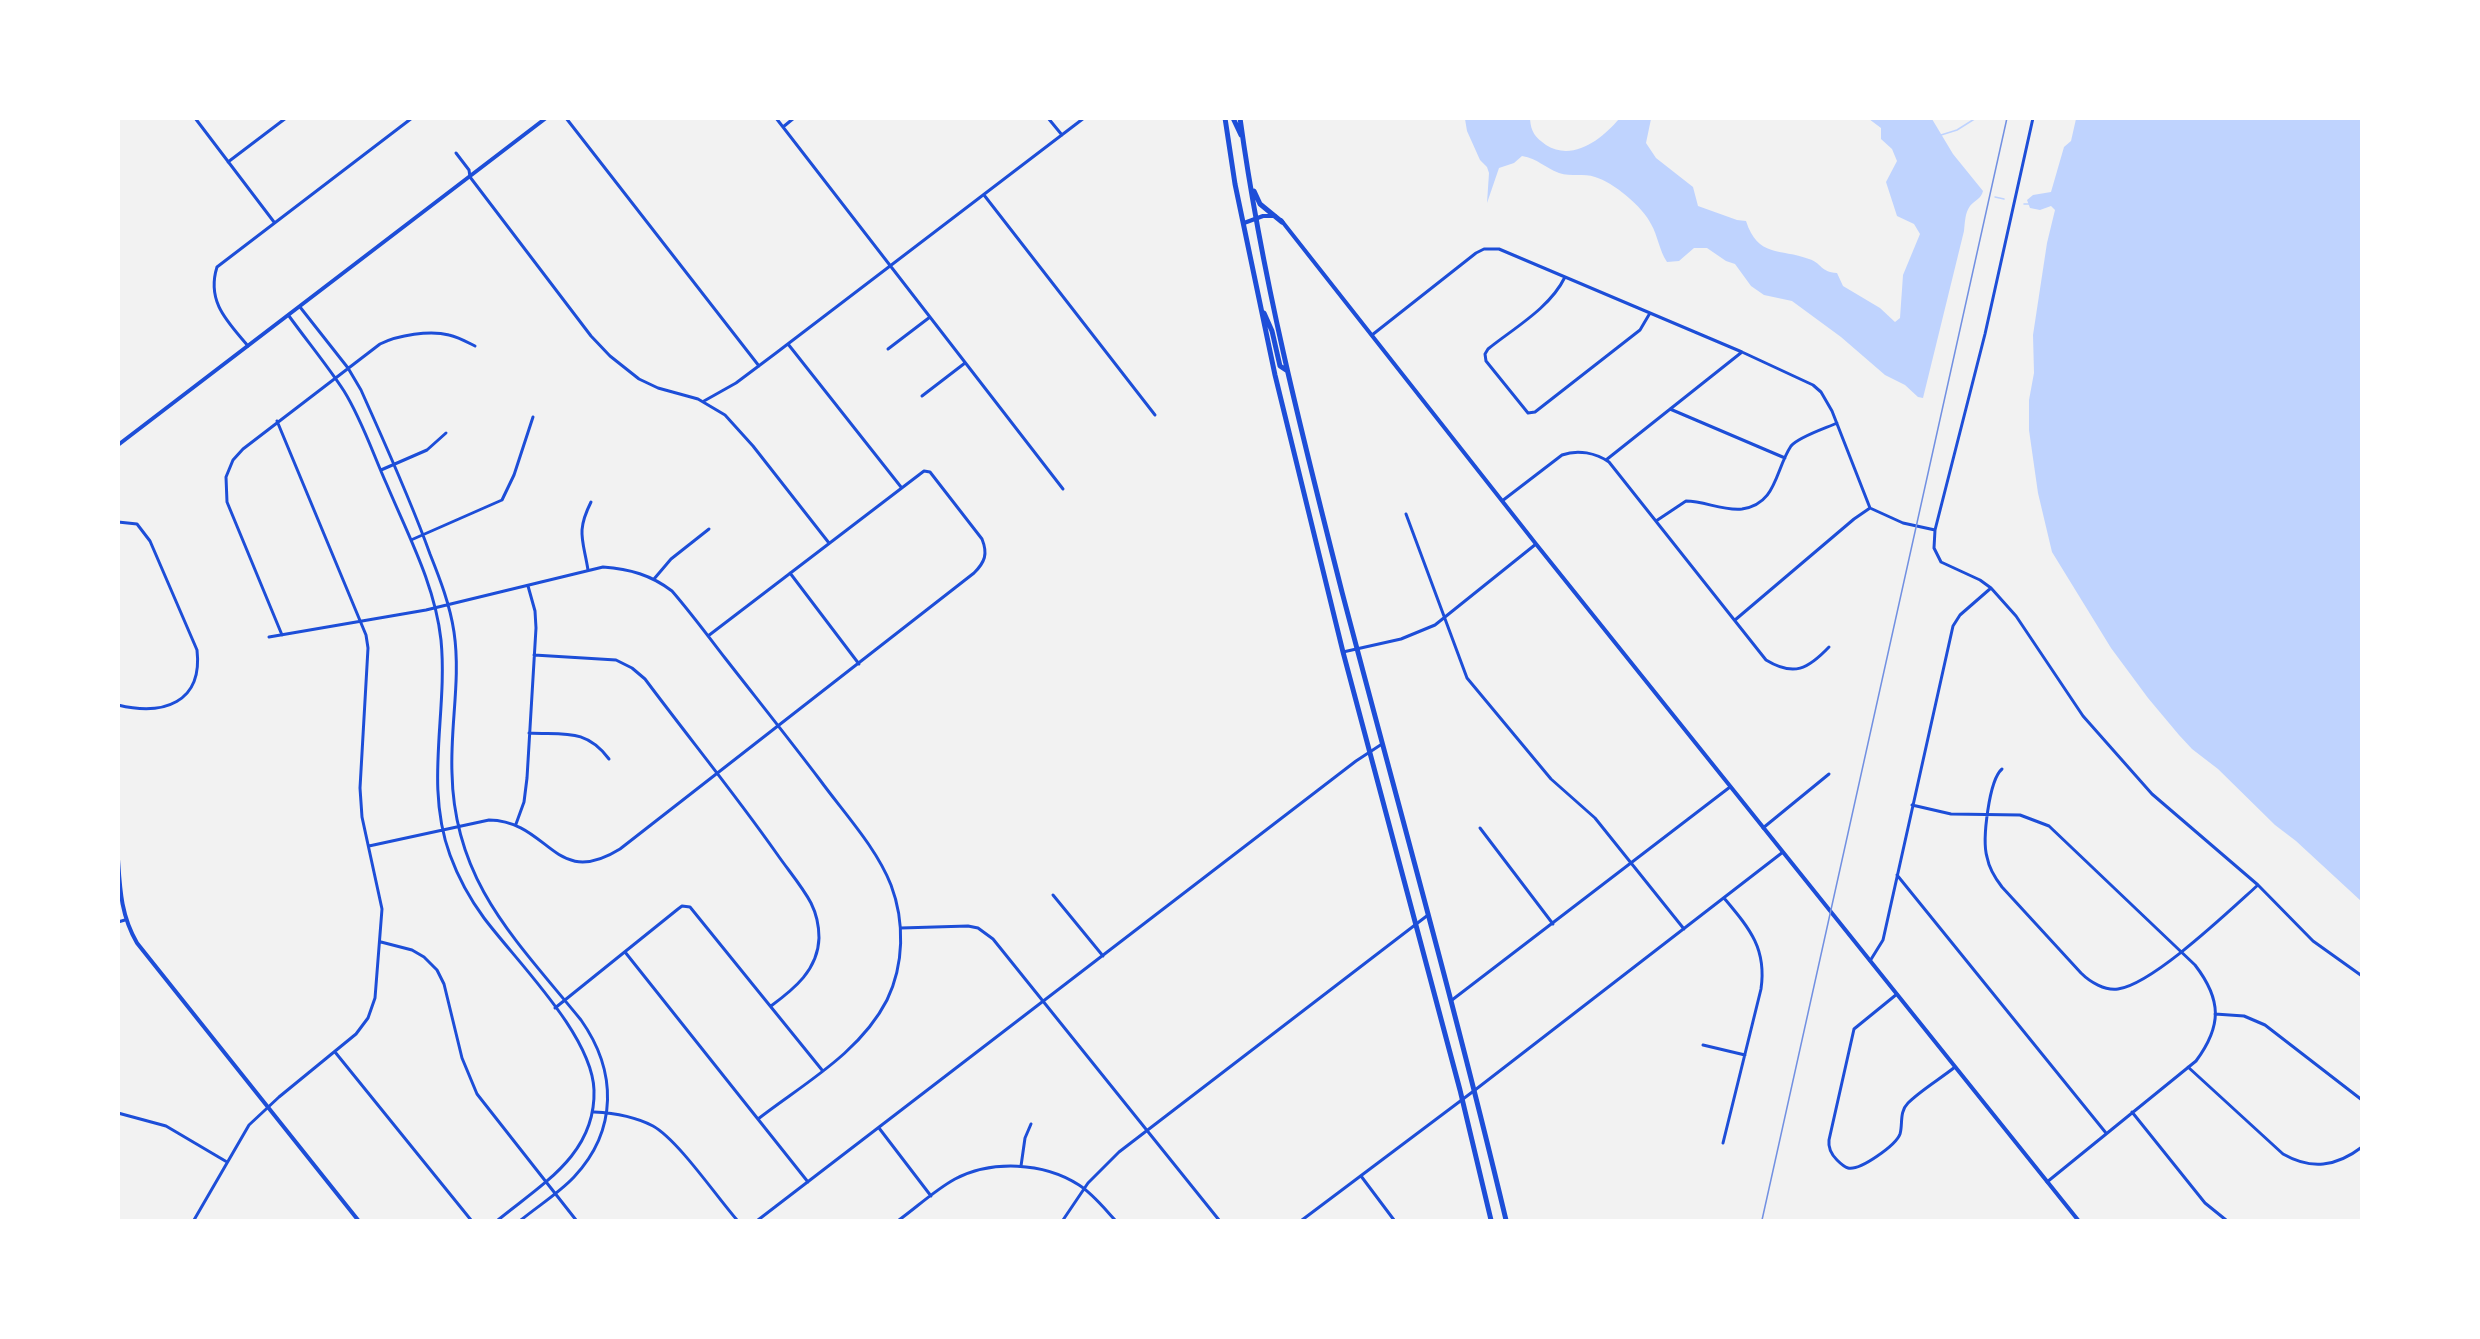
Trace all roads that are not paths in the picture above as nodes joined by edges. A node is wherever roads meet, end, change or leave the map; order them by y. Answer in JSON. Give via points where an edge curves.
{"nodes":[{"id":1,"x":195,"y":118,"type":"edge"},
{"id":2,"x":286,"y":118,"type":"edge"},
{"id":3,"x":412,"y":118,"type":"edge"},
{"id":4,"x":546,"y":118,"type":"edge"},
{"id":5,"x":566,"y":118,"type":"edge"},
{"id":6,"x":776,"y":118,"type":"edge"},
{"id":7,"x":794,"y":118,"type":"edge"},
{"id":8,"x":1048,"y":118,"type":"edge"},
{"id":9,"x":1084,"y":118,"type":"edge"},
{"id":10,"x":1225,"y":118,"type":"edge"},
{"id":11,"x":1233,"y":118,"type":"edge"},
{"id":12,"x":1240,"y":118,"type":"edge"},
{"id":13,"x":2033,"y":118,"type":"edge"},
{"id":14,"x":783,"y":127,"type":"junction"},
{"id":15,"x":1062,"y":135,"type":"junction"},
{"id":16,"x":1242,"y":136,"type":"junction"},
{"id":17,"x":456,"y":153,"type":"dead end"},
{"id":18,"x":1246,"y":160,"type":"junction"},
{"id":19,"x":228,"y":162,"type":"junction"},
{"id":20,"x":470,"y":177,"type":"junction"},
{"id":21,"x":984,"y":195,"type":"junction"},
{"id":22,"x":1256,"y":218,"type":"junction"},
{"id":23,"x":274,"y":222,"type":"junction"},
{"id":24,"x":1282,"y":222,"type":"junction"},
{"id":25,"x":1244,"y":223,"type":"junction"},
{"id":26,"x":890,"y":266,"type":"junction"},
{"id":27,"x":1565,"y":277,"type":"junction"},
{"id":28,"x":1261,"y":306,"type":"junction"},
{"id":29,"x":300,"y":307,"type":"junction"},
{"id":30,"x":1650,"y":313,"type":"junction"},
{"id":31,"x":289,"y":316,"type":"junction"},
{"id":32,"x":930,"y":317,"type":"junction"},
{"id":33,"x":1372,"y":335,"type":"junction"},
{"id":34,"x":788,"y":344,"type":"junction"},
{"id":35,"x":248,"y":346,"type":"junction"},
{"id":36,"x":475,"y":346,"type":"dead end"},
{"id":37,"x":888,"y":349,"type":"dead end"},
{"id":38,"x":1742,"y":352,"type":"junction"},
{"id":39,"x":965,"y":363,"type":"junction"},
{"id":40,"x":759,"y":366,"type":"junction"},
{"id":41,"x":348,"y":368,"type":"junction"},
{"id":42,"x":1286,"y":370,"type":"junction"},
{"id":43,"x":335,"y":378,"type":"junction"},
{"id":44,"x":922,"y":396,"type":"dead end"},
{"id":45,"x":704,"y":401,"type":"junction"},
{"id":46,"x":1670,"y":409,"type":"junction"},
{"id":47,"x":1155,"y":415,"type":"dead end"},
{"id":48,"x":533,"y":417,"type":"dead end"},
{"id":49,"x":278,"y":421,"type":"junction"},
{"id":50,"x":1838,"y":423,"type":"junction"},
{"id":51,"x":446,"y":433,"type":"dead end"},
{"id":52,"x":118,"y":445,"type":"edge"},
{"id":53,"x":1785,"y":458,"type":"junction"},
{"id":54,"x":1606,"y":460,"type":"junction"},
{"id":55,"x":393,"y":464,"type":"junction"},
{"id":56,"x":380,"y":470,"type":"junction"},
{"id":57,"x":901,"y":488,"type":"junction"},
{"id":58,"x":1063,"y":489,"type":"dead end"},
{"id":59,"x":1502,"y":501,"type":"junction"},
{"id":60,"x":591,"y":502,"type":"dead end"},
{"id":61,"x":1870,"y":508,"type":"junction"},
{"id":62,"x":1407,"y":514,"type":"dead end"},
{"id":63,"x":1656,"y":521,"type":"junction"},
{"id":64,"x":118,"y":522,"type":"edge"},
{"id":65,"x":709,"y":529,"type":"dead end"},
{"id":66,"x":1935,"y":530,"type":"junction"},
{"id":67,"x":423,"y":535,"type":"junction"},
{"id":68,"x":411,"y":540,"type":"junction"},
{"id":69,"x":829,"y":543,"type":"junction"},
{"id":70,"x":1536,"y":544,"type":"junction"},
{"id":71,"x":588,"y":570,"type":"junction"},
{"id":72,"x":790,"y":573,"type":"junction"},
{"id":73,"x":654,"y":579,"type":"junction"},
{"id":74,"x":528,"y":585,"type":"junction"},
{"id":75,"x":1991,"y":588,"type":"junction"},
{"id":76,"x":448,"y":605,"type":"junction"},
{"id":77,"x":436,"y":608,"type":"junction"},
{"id":78,"x":1445,"y":617,"type":"junction"},
{"id":79,"x":1735,"y":620,"type":"junction"},
{"id":80,"x":362,"y":621,"type":"junction"},
{"id":81,"x":282,"y":635,"type":"junction"},
{"id":82,"x":708,"y":636,"type":"junction"},
{"id":83,"x":269,"y":637,"type":"dead end"},
{"id":84,"x":1829,"y":647,"type":"dead end"},
{"id":85,"x":1357,"y":648,"type":"junction"},
{"id":86,"x":1343,"y":652,"type":"junction"},
{"id":87,"x":534,"y":655,"type":"junction"},
{"id":88,"x":859,"y":664,"type":"junction"},
{"id":89,"x":118,"y":705,"type":"edge"},
{"id":90,"x":778,"y":726,"type":"junction"},
{"id":91,"x":529,"y":733,"type":"junction"},
{"id":92,"x":1382,"y":744,"type":"junction"},
{"id":93,"x":1369,"y":752,"type":"junction"},
{"id":94,"x":609,"y":759,"type":"dead end"},
{"id":95,"x":2002,"y":769,"type":"dead end"},
{"id":96,"x":717,"y":773,"type":"junction"},
{"id":97,"x":1829,"y":774,"type":"dead end"},
{"id":98,"x":1730,"y":787,"type":"junction"},
{"id":99,"x":1912,"y":805,"type":"junction"},
{"id":100,"x":1989,"y":815,"type":"junction"},
{"id":101,"x":516,"y":824,"type":"junction"},
{"id":102,"x":458,"y":827,"type":"junction"},
{"id":103,"x":1480,"y":828,"type":"dead end"},
{"id":104,"x":1763,"y":828,"type":"junction"},
{"id":105,"x":443,"y":831,"type":"junction"},
{"id":106,"x":369,"y":846,"type":"junction"},
{"id":107,"x":1783,"y":852,"type":"junction"},
{"id":108,"x":118,"y":859,"type":"edge"},
{"id":109,"x":1631,"y":864,"type":"junction"},
{"id":110,"x":1897,"y":875,"type":"junction"},
{"id":111,"x":2258,"y":885,"type":"junction"},
{"id":112,"x":1053,"y":895,"type":"dead end"},
{"id":113,"x":1724,"y":898,"type":"junction"},
{"id":114,"x":1428,"y":915,"type":"junction"},
{"id":115,"x":125,"y":920,"type":"junction"},
{"id":116,"x":118,"y":922,"type":"edge"},
{"id":117,"x":1416,"y":924,"type":"junction"},
{"id":118,"x":1553,"y":924,"type":"junction"},
{"id":119,"x":901,"y":928,"type":"junction"},
{"id":120,"x":1684,"y":929,"type":"junction"},
{"id":121,"x":381,"y":942,"type":"junction"},
{"id":122,"x":2181,"y":950,"type":"junction"},
{"id":123,"x":625,"y":952,"type":"junction"},
{"id":124,"x":1103,"y":956,"type":"junction"},
{"id":125,"x":1870,"y":961,"type":"junction"},
{"id":126,"x":2361,"y":976,"type":"edge"},
{"id":127,"x":1897,"y":994,"type":"junction"},
{"id":128,"x":565,"y":1000,"type":"junction"},
{"id":129,"x":1452,"y":1000,"type":"junction"},
{"id":130,"x":1043,"y":1002,"type":"junction"},
{"id":131,"x":771,"y":1006,"type":"junction"},
{"id":132,"x":555,"y":1008,"type":"junction"},
{"id":133,"x":2215,"y":1014,"type":"junction"},
{"id":134,"x":1703,"y":1045,"type":"dead end"},
{"id":135,"x":335,"y":1052,"type":"junction"},
{"id":136,"x":1745,"y":1055,"type":"junction"},
{"id":137,"x":1955,"y":1067,"type":"junction"},
{"id":138,"x":2188,"y":1067,"type":"junction"},
{"id":139,"x":822,"y":1070,"type":"junction"},
{"id":140,"x":1475,"y":1090,"type":"junction"},
{"id":141,"x":1462,"y":1099,"type":"junction"},
{"id":142,"x":2361,"y":1100,"type":"edge"},
{"id":143,"x":268,"y":1107,"type":"junction"},
{"id":144,"x":594,"y":1112,"type":"junction"},
{"id":145,"x":2132,"y":1112,"type":"junction"},
{"id":146,"x":118,"y":1113,"type":"edge"},
{"id":147,"x":606,"y":1113,"type":"junction"},
{"id":148,"x":758,"y":1119,"type":"junction"},
{"id":149,"x":1031,"y":1124,"type":"dead end"},
{"id":150,"x":879,"y":1128,"type":"junction"},
{"id":151,"x":1147,"y":1131,"type":"junction"},
{"id":152,"x":2106,"y":1133,"type":"junction"},
{"id":153,"x":1723,"y":1143,"type":"dead end"},
{"id":154,"x":2361,"y":1148,"type":"edge"},
{"id":155,"x":226,"y":1162,"type":"junction"},
{"id":156,"x":1021,"y":1166,"type":"junction"},
{"id":157,"x":1361,"y":1176,"type":"junction"},
{"id":158,"x":546,"y":1182,"type":"junction"},
{"id":159,"x":808,"y":1182,"type":"junction"},
{"id":160,"x":2047,"y":1182,"type":"junction"},
{"id":161,"x":1083,"y":1188,"type":"junction"},
{"id":162,"x":555,"y":1194,"type":"junction"},
{"id":163,"x":931,"y":1196,"type":"junction"},
{"id":164,"x":194,"y":1221,"type":"edge"},
{"id":165,"x":358,"y":1221,"type":"edge"},
{"id":166,"x":471,"y":1221,"type":"edge"},
{"id":167,"x":498,"y":1221,"type":"edge"},
{"id":168,"x":520,"y":1221,"type":"edge"},
{"id":169,"x":576,"y":1221,"type":"edge"},
{"id":170,"x":737,"y":1221,"type":"edge"},
{"id":171,"x":758,"y":1221,"type":"edge"},
{"id":172,"x":899,"y":1221,"type":"edge"},
{"id":173,"x":1063,"y":1221,"type":"edge"},
{"id":174,"x":1115,"y":1221,"type":"edge"},
{"id":175,"x":1220,"y":1221,"type":"edge"},
{"id":176,"x":1302,"y":1221,"type":"edge"},
{"id":177,"x":1394,"y":1221,"type":"edge"},
{"id":178,"x":1491,"y":1221,"type":"edge"},
{"id":179,"x":1506,"y":1221,"type":"edge"},
{"id":180,"x":2078,"y":1221,"type":"edge"},
{"id":181,"x":2226,"y":1221,"type":"edge"}],
"edges":[{"from":1,"to":19,"type":"street"},
{"from":2,"to":19,"type":"street"},
{"from":3,"to":23,"type":"street"},
{"from":4,"to":20,"type":"street"},
{"from":5,"to":40,"type":"street"},
{"from":6,"to":14,"type":"street"},
{"from":7,"to":14,"type":"street"},
{"from":8,"to":15,"type":"street"},
{"from":9,"to":15,"type":"street"},
{"from":10,"to":25,"type":"main road"},
{"from":11,"to":16,"type":"main road"},
{"from":12,"to":16,"type":"main road"},
{"from":13,"to":66,"type":"street"},
{"from":14,"to":26,"type":"street"},
{"from":15,"to":21,"type":"street"},
{"from":16,"to":18,"type":"main road"},
{"from":17,"to":20,"type":"street"},
{"from":18,"to":22,"type":"main road"},
{"from":18,"to":24,"type":"main road","via":[[1258,201]]},
{"from":19,"to":23,"type":"street"},
{"from":20,"to":29,"type":"street"},
{"from":20,"to":45,"type":"street","via":[[610,356],[639,379]]},
{"from":21,"to":26,"type":"street"},
{"from":21,"to":47,"type":"street"},
{"from":22,"to":24,"type":"street","via":[[1272,216]]},
{"from":22,"to":25,"type":"street"},
{"from":22,"to":42,"type":"main road"},
{"from":23,"to":35,"type":"street","via":[[217,267],[214,278],[216,302]]},
{"from":24,"to":33,"type":"street"},
{"from":25,"to":28,"type":"main road"},
{"from":26,"to":32,"type":"street"},
{"from":26,"to":34,"type":"street"},
{"from":27,"to":30,"type":"street"},
{"from":27,"to":30,"type":"street","via":[[1549,301],[1488,349],[1485,359],[1523,410],[1533,413],[1640,330]]},
{"from":27,"to":33,"type":"street","via":[[1500,249],[1484,249]]},
{"from":28,"to":42,"type":"main road","via":[[1280,366]]},
{"from":28,"to":86,"type":"main road"},
{"from":29,"to":31,"type":"street"},
{"from":29,"to":41,"type":"street"},
{"from":30,"to":38,"type":"street"},
{"from":31,"to":35,"type":"street"},
{"from":31,"to":43,"type":"street"},
{"from":32,"to":37,"type":"street"},
{"from":32,"to":39,"type":"street"},
{"from":33,"to":59,"type":"street"},
{"from":34,"to":40,"type":"street"},
{"from":34,"to":57,"type":"street"},
{"from":35,"to":52,"type":"street"},
{"from":36,"to":41,"type":"street","via":[[449,335],[403,336],[380,344]]},
{"from":38,"to":46,"type":"street"},
{"from":38,"to":50,"type":"street","via":[[1814,385]]},
{"from":39,"to":44,"type":"street"},
{"from":39,"to":58,"type":"street"},
{"from":40,"to":45,"type":"street"},
{"from":41,"to":43,"type":"street"},
{"from":41,"to":55,"type":"street"},
{"from":42,"to":85,"type":"main road"},
{"from":43,"to":49,"type":"street"},
{"from":43,"to":56,"type":"street"},
{"from":45,"to":69,"type":"street","via":[[725,415],[747,438]]},
{"from":46,"to":53,"type":"street"},
{"from":46,"to":54,"type":"street"},
{"from":48,"to":67,"type":"street","via":[[502,500]]},
{"from":49,"to":80,"type":"street"},
{"from":49,"to":81,"type":"street","via":[[233,460],[225,483],[227,502]]},
{"from":50,"to":53,"type":"street","via":[[1797,441]]},
{"from":50,"to":61,"type":"street"},
{"from":51,"to":55,"type":"street","via":[[427,450]]},
{"from":53,"to":63,"type":"street","via":[[1774,485],[1759,504],[1738,509],[1686,501]]},
{"from":54,"to":59,"type":"street","via":[[1588,453],[1562,455]]},
{"from":54,"to":63,"type":"street"},
{"from":55,"to":56,"type":"street"},
{"from":55,"to":67,"type":"street"},
{"from":56,"to":68,"type":"street"},
{"from":57,"to":69,"type":"street"},
{"from":57,"to":88,"type":"street","via":[[927,470],[982,539],[985,559],[974,573]]},
{"from":59,"to":70,"type":"street"},
{"from":60,"to":71,"type":"street","via":[[581,523]]},
{"from":61,"to":66,"type":"street","via":[[1904,523]]},
{"from":61,"to":79,"type":"street"},
{"from":62,"to":78,"type":"street"},
{"from":63,"to":79,"type":"street"},
{"from":64,"to":89,"type":"street","via":[[137,525],[150,541],[198,658],[183,699],[156,710]]},
{"from":65,"to":73,"type":"street","via":[[671,559]]},
{"from":66,"to":75,"type":"street","via":[[1934,548],[1941,562]]},
{"from":67,"to":68,"type":"street"},
{"from":67,"to":76,"type":"street"},
{"from":68,"to":77,"type":"street"},
{"from":69,"to":72,"type":"street"},
{"from":70,"to":78,"type":"street"},
{"from":70,"to":98,"type":"street"},
{"from":71,"to":73,"type":"street","via":[[618,568]]},
{"from":71,"to":74,"type":"street"},
{"from":72,"to":82,"type":"street"},
{"from":72,"to":88,"type":"street"},
{"from":73,"to":82,"type":"street","via":[[672,591]]},
{"from":74,"to":76,"type":"street"},
{"from":74,"to":87,"type":"street","via":[[535,611]]},
{"from":75,"to":99,"type":"street","via":[[1953,626]]},
{"from":75,"to":111,"type":"street","via":[[2016,616],[2083,716],[2138,778],[2173,814]]},
{"from":76,"to":77,"type":"street"},
{"from":76,"to":102,"type":"street","via":[[456,654],[452,770]]},
{"from":77,"to":80,"type":"street"},
{"from":77,"to":105,"type":"street","via":[[443,672],[437,769]]},
{"from":78,"to":85,"type":"street","via":[[1418,633]]},
{"from":78,"to":109,"type":"street","via":[[1463,671],[1475,689],[1540,767],[1595,818]]},
{"from":79,"to":84,"type":"street","via":[[1766,660],[1785,669],[1815,662]]},
{"from":80,"to":81,"type":"street"},
{"from":80,"to":106,"type":"street","via":[[368,648],[360,788]]},
{"from":81,"to":83,"type":"street"},
{"from":82,"to":90,"type":"street"},
{"from":85,"to":86,"type":"street"},
{"from":85,"to":92,"type":"main road"},
{"from":86,"to":93,"type":"main road"},
{"from":87,"to":91,"type":"street"},
{"from":87,"to":96,"type":"street","via":[[616,660],[632,668]]},
{"from":88,"to":90,"type":"street"},
{"from":90,"to":96,"type":"street"},
{"from":90,"to":119,"type":"street","via":[[876,857],[891,887]]},
{"from":91,"to":94,"type":"street","via":[[585,737],[596,742]]},
{"from":91,"to":101,"type":"street","via":[[524,802]]},
{"from":92,"to":93,"type":"street"},
{"from":92,"to":114,"type":"main road"},
{"from":93,"to":117,"type":"main road"},
{"from":93,"to":124,"type":"street"},
{"from":95,"to":100,"type":"street","via":[[1993,782]]},
{"from":96,"to":101,"type":"street","via":[[620,849],[594,862],[581,863],[563,857]]},
{"from":96,"to":131,"type":"street","via":[[804,892],[816,916],[818,944],[808,973]]},
{"from":97,"to":104,"type":"street"},
{"from":98,"to":104,"type":"street"},
{"from":98,"to":109,"type":"street"},
{"from":99,"to":100,"type":"street","via":[[1951,814]]},
{"from":99,"to":110,"type":"street"},
{"from":100,"to":122,"type":"street","via":[[2020,815],[2049,826]]},
{"from":100,"to":122,"type":"street","via":[[1986,856],[1996,879],[2080,973],[2109,989],[2127,987]]},
{"from":101,"to":102,"type":"street","via":[[489,820]]},
{"from":102,"to":105,"type":"street"},
{"from":102,"to":128,"type":"street","via":[[473,874],[490,904]]},
{"from":103,"to":118,"type":"street"},
{"from":104,"to":107,"type":"street"},
{"from":105,"to":106,"type":"street"},
{"from":105,"to":132,"type":"street","via":[[456,870],[476,906]]},
{"from":106,"to":121,"type":"street","via":[[382,909]]},
{"from":107,"to":113,"type":"street"},
{"from":107,"to":125,"type":"street"},
{"from":108,"to":115,"type":"street","via":[[119,896]]},
{"from":109,"to":118,"type":"street"},
{"from":109,"to":120,"type":"street"},
{"from":110,"to":125,"type":"street","via":[[1882,940]]},
{"from":110,"to":152,"type":"street"},
{"from":111,"to":122,"type":"street"},
{"from":111,"to":126,"type":"street","via":[[2313,941]]},
{"from":112,"to":124,"type":"street"},
{"from":113,"to":120,"type":"street"},
{"from":113,"to":136,"type":"street","via":[[1757,942],[1763,968]]},
{"from":114,"to":117,"type":"street"},
{"from":114,"to":129,"type":"main road"},
{"from":115,"to":116,"type":"street"},
{"from":115,"to":143,"type":"street","via":[[137,943]]},
{"from":117,"to":141,"type":"main road"},
{"from":117,"to":151,"type":"street"},
{"from":118,"to":129,"type":"street"},
{"from":119,"to":130,"type":"street","via":[[978,928],[993,939]]},
{"from":119,"to":139,"type":"street","via":[[897,970],[888,998],[860,1039]]},
{"from":120,"to":140,"type":"street"},
{"from":121,"to":135,"type":"street","via":[[377,992],[371,1010],[361,1028]]},
{"from":121,"to":158,"type":"street","via":[[412,950],[437,970],[462,1058],[477,1094]]},
{"from":122,"to":133,"type":"street","via":[[2206,978]]},
{"from":123,"to":128,"type":"street"},
{"from":123,"to":131,"type":"street","via":[[682,906],[693,908]]},
{"from":123,"to":148,"type":"street"},
{"from":124,"to":130,"type":"street"},
{"from":125,"to":127,"type":"street"},
{"from":127,"to":137,"type":"street"},
{"from":127,"to":137,"type":"street","via":[[1854,1029],[1829,1140],[1835,1158],[1845,1167],[1855,1168],[1891,1145],[1900,1132],[1901,1117],[1908,1103]]},
{"from":128,"to":132,"type":"street"},
{"from":128,"to":147,"type":"street","via":[[600,1052],[606,1077]]},
{"from":129,"to":140,"type":"main road"},
{"from":130,"to":150,"type":"street"},
{"from":130,"to":151,"type":"street"},
{"from":131,"to":139,"type":"street"},
{"from":132,"to":144,"type":"street","via":[[586,1055],[594,1087]]},
{"from":133,"to":138,"type":"street","via":[[2206,1046]]},
{"from":133,"to":142,"type":"street","via":[[2244,1016],[2265,1025]]},
{"from":134,"to":136,"type":"street"},
{"from":135,"to":143,"type":"street"},
{"from":135,"to":166,"type":"street"},
{"from":136,"to":153,"type":"street"},
{"from":137,"to":160,"type":"street"},
{"from":138,"to":145,"type":"street"},
{"from":138,"to":154,"type":"street","via":[[2294,1161],[2314,1166],[2333,1164]]},
{"from":139,"to":148,"type":"street"},
{"from":140,"to":141,"type":"street"},
{"from":140,"to":179,"type":"main road"},
{"from":141,"to":157,"type":"street"},
{"from":141,"to":178,"type":"main road"},
{"from":143,"to":155,"type":"street","via":[[242,1135]]},
{"from":143,"to":165,"type":"street"},
{"from":144,"to":147,"type":"street"},
{"from":144,"to":158,"type":"street","via":[[578,1147]]},
{"from":145,"to":152,"type":"street"},
{"from":145,"to":181,"type":"street","via":[[2205,1203]]},
{"from":146,"to":155,"type":"street","via":[[166,1126]]},
{"from":147,"to":162,"type":"street","via":[[594,1151]]},
{"from":147,"to":170,"type":"street","via":[[636,1118],[657,1128]]},
{"from":148,"to":159,"type":"street"},
{"from":149,"to":156,"type":"street"},
{"from":150,"to":159,"type":"street"},
{"from":150,"to":163,"type":"street"},
{"from":151,"to":161,"type":"street"},
{"from":151,"to":175,"type":"street"},
{"from":152,"to":160,"type":"street"},
{"from":155,"to":164,"type":"street"},
{"from":156,"to":161,"type":"street","via":[[1064,1177]]},
{"from":156,"to":163,"type":"street","via":[[975,1172]]},
{"from":157,"to":176,"type":"street"},
{"from":157,"to":177,"type":"street"},
{"from":158,"to":162,"type":"street"},
{"from":158,"to":167,"type":"street"},
{"from":159,"to":171,"type":"street"},
{"from":160,"to":180,"type":"street"},
{"from":161,"to":173,"type":"street"},
{"from":161,"to":174,"type":"street"},
{"from":162,"to":168,"type":"street"},
{"from":162,"to":169,"type":"street"},
{"from":163,"to":172,"type":"street"}]}
